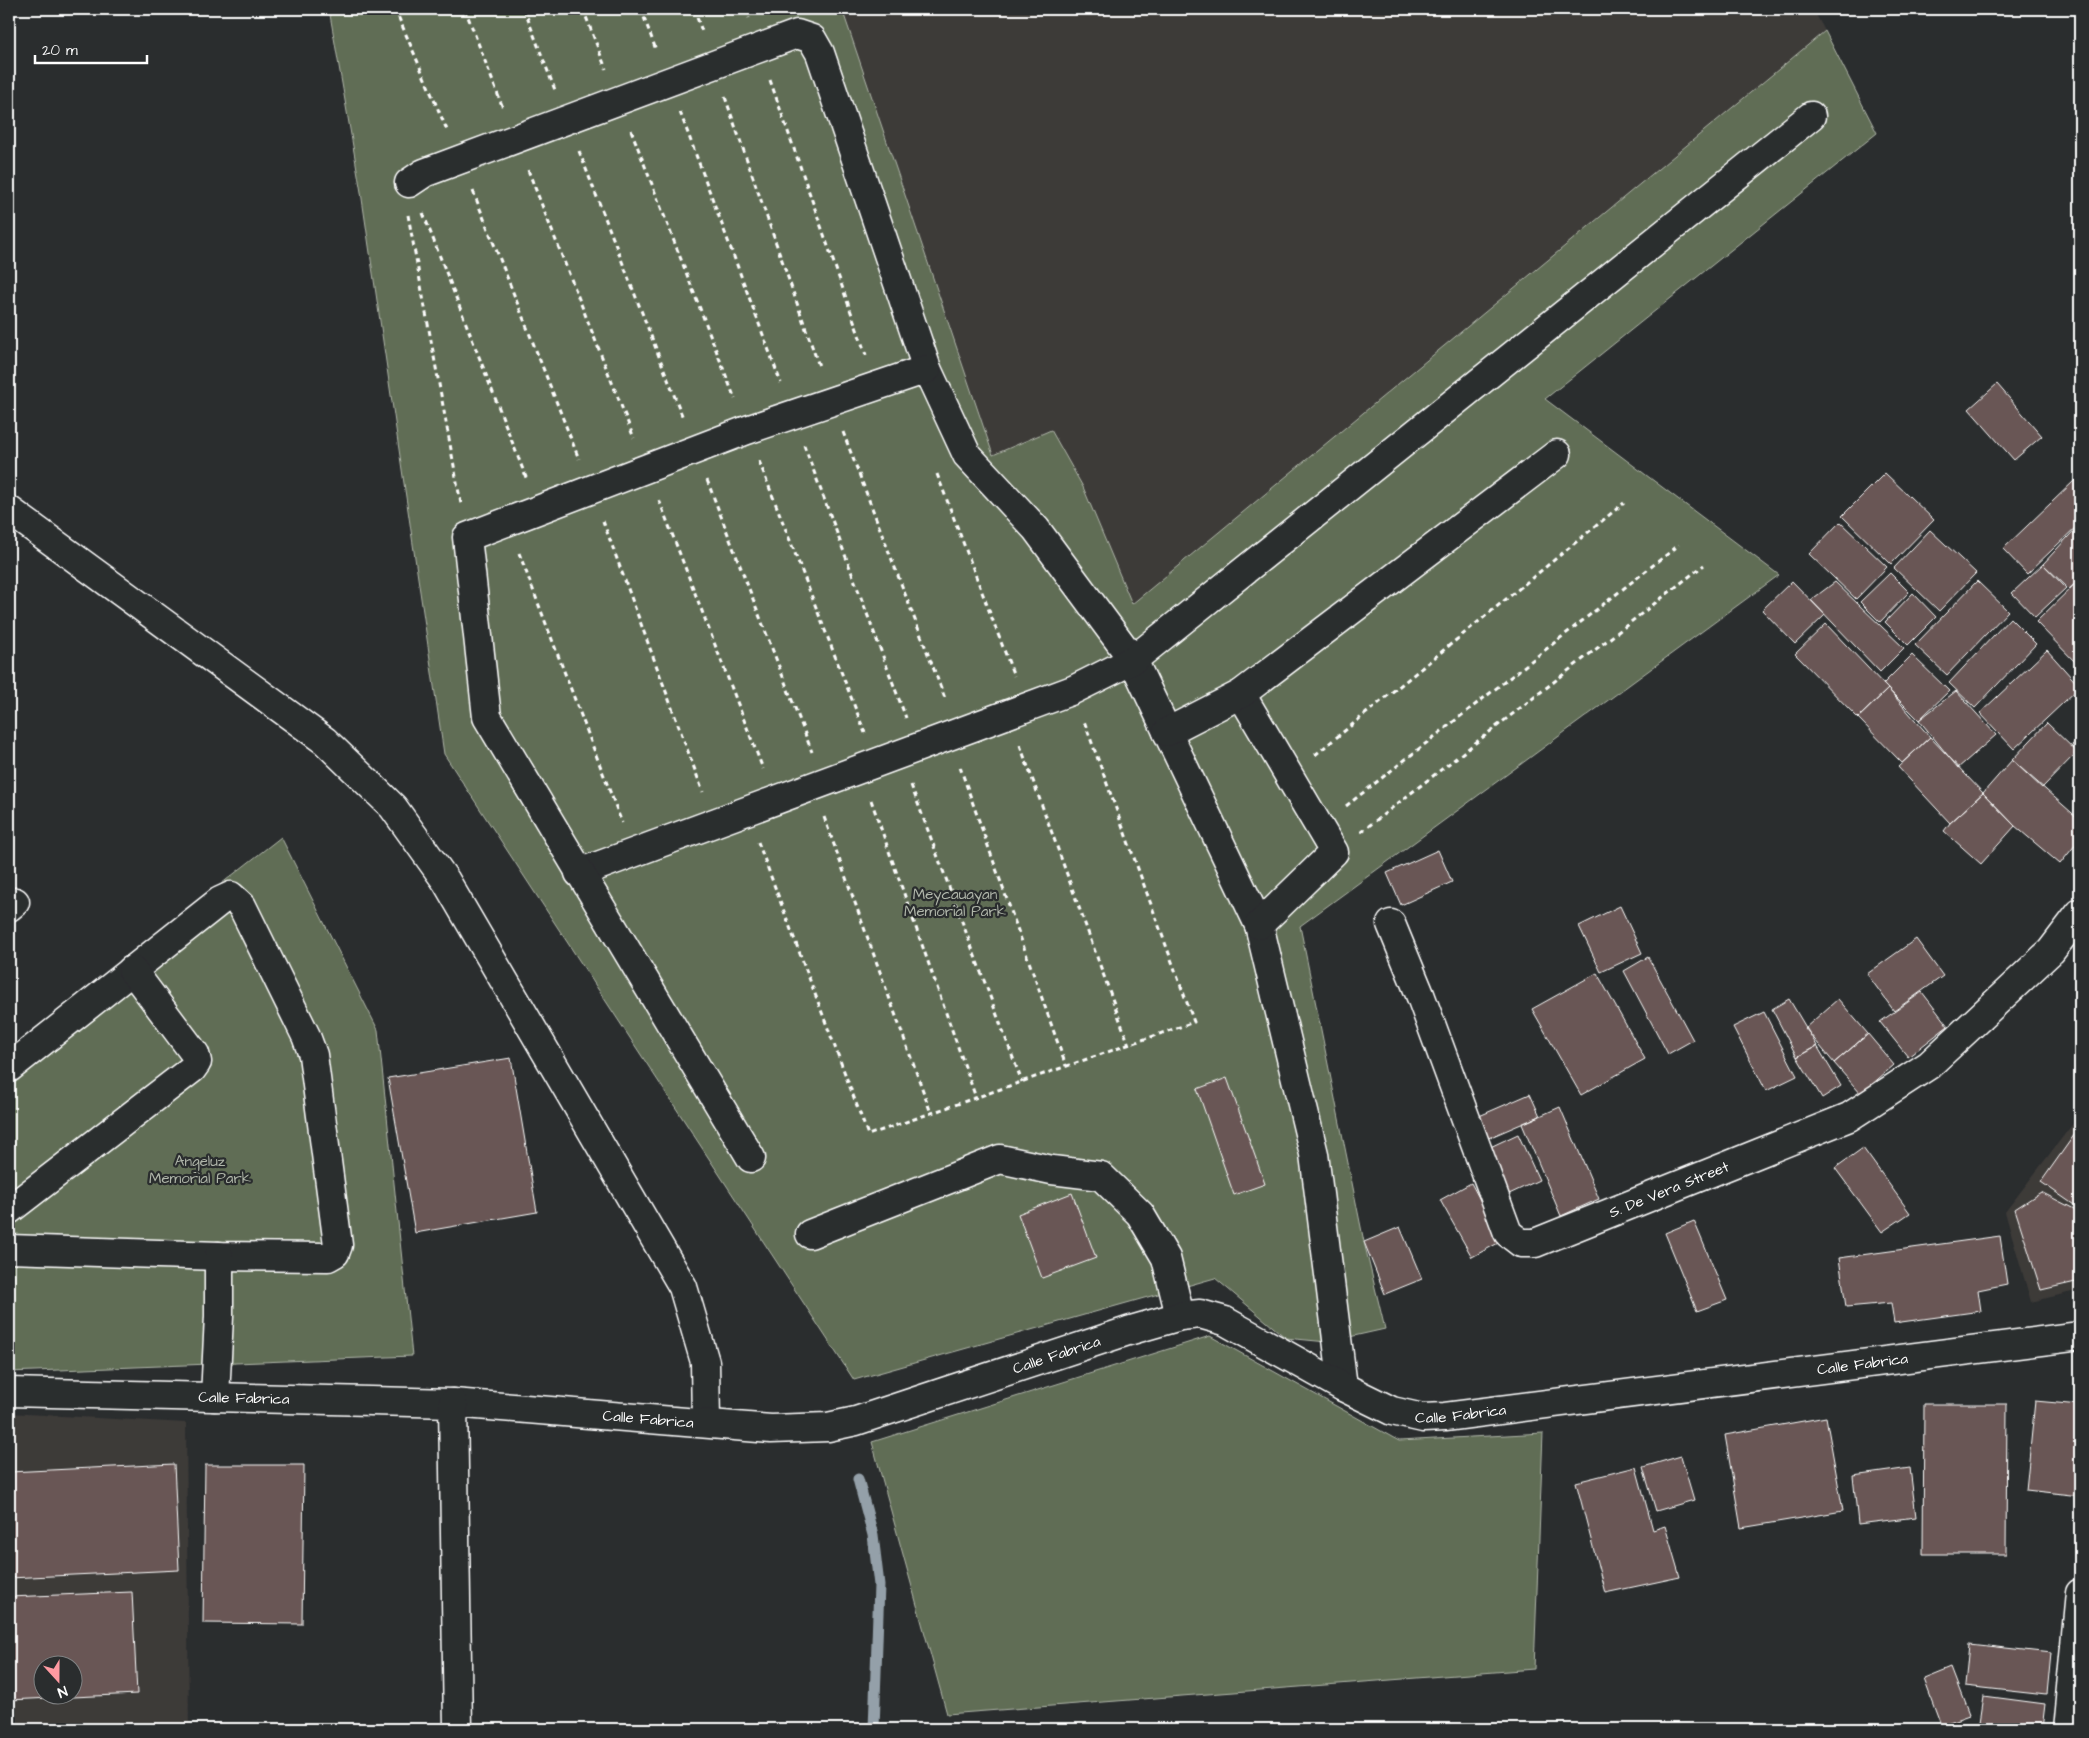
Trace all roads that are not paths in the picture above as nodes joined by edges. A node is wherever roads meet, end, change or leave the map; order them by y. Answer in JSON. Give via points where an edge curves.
{"nodes":[{"id":1,"x":1811,"y":116,"type":"dead end"},
{"id":2,"x":409,"y":183,"type":"road end"},
{"id":3,"x":927,"y":369,"type":"junction"},
{"id":4,"x":1556,"y":454,"type":"dead end"},
{"id":5,"x":9,"y":510,"type":"edge"},
{"id":6,"x":1133,"y":660,"type":"junction"},
{"id":7,"x":1241,"y":694,"type":"junction"},
{"id":8,"x":1167,"y":732,"type":"junction"},
{"id":9,"x":579,"y":873,"type":"junction"},
{"id":10,"x":2080,"y":912,"type":"edge"},
{"id":11,"x":1391,"y":924,"type":"dead end"},
{"id":12,"x":1259,"y":925,"type":"junction"},
{"id":13,"x":132,"y":970,"type":"junction"},
{"id":14,"x":9,"y":1068,"type":"edge"},
{"id":15,"x":751,"y":1158,"type":"dead end"},
{"id":16,"x":9,"y":1210,"type":"edge"},
{"id":17,"x":810,"y":1234,"type":"dead end"},
{"id":18,"x":9,"y":1249,"type":"edge"},
{"id":19,"x":219,"y":1256,"type":"junction"},
{"id":20,"x":1180,"y":1316,"type":"junction"},
{"id":21,"x":2080,"y":1336,"type":"edge"},
{"id":22,"x":1343,"y":1386,"type":"junction"},
{"id":23,"x":9,"y":1392,"type":"edge"},
{"id":24,"x":215,"y":1397,"type":"junction"},
{"id":25,"x":454,"y":1404,"type":"junction"},
{"id":26,"x":706,"y":1423,"type":"junction"},
{"id":27,"x":2080,"y":1593,"type":"edge"},
{"id":28,"x":458,"y":1729,"type":"edge"},
{"id":29,"x":2067,"y":1729,"type":"edge"}],
"edges":[{"from":1,"to":6,"type":"street"},
{"from":2,"to":3,"type":"street","via":[[424,173],[797,34],[812,39],[820,53]]},
{"from":3,"to":6,"type":"street","via":[[967,455],[1036,529]]},
{"from":3,"to":9,"type":"street","via":[[748,430],[467,537],[487,717]]},
{"from":4,"to":7,"type":"street"},
{"from":5,"to":26,"type":"street","via":[[325,741],[393,807],[446,881],[683,1287],[705,1362]]},
{"from":6,"to":8,"type":"street"},
{"from":6,"to":9,"type":"street","via":[[1072,690]]},
{"from":7,"to":8,"type":"street"},
{"from":7,"to":12,"type":"street","via":[[1334,852]]},
{"from":8,"to":12,"type":"street"},
{"from":9,"to":15,"type":"street"},
{"from":10,"to":11,"type":"street","name":"S. De Vera Street","via":[[2051,951],[1929,1065],[1849,1117],[1535,1243],[1521,1243],[1508,1232]]},
{"from":12,"to":22,"type":"street","via":[[1314,1154]]},
{"from":13,"to":14,"type":"street"},
{"from":13,"to":16,"type":"street","via":[[197,1062]]},
{"from":13,"to":19,"type":"street","via":[[220,901],[231,896],[242,906],[313,1055],[338,1245],[335,1253],[328,1257]]},
{"from":17,"to":20,"type":"street","via":[[1000,1159],[1101,1176],[1140,1214],[1166,1258]]},
{"from":18,"to":19,"type":"street"},
{"from":19,"to":24,"type":"street"},
{"from":20,"to":22,"type":"street","name":"Calle Fabrica","via":[[1200,1314],[1225,1321]]},
{"from":20,"to":26,"type":"street","name":"Calle Fabrica","via":[[856,1421],[828,1427],[771,1429]]},
{"from":21,"to":22,"type":"street","name":"Calle Fabrica","via":[[1445,1417],[1423,1418],[1392,1411]]},
{"from":23,"to":24,"type":"street","name":"Calle Fabrica"},
{"from":24,"to":25,"type":"street","name":"Calle Fabrica"},
{"from":25,"to":26,"type":"street","name":"Calle Fabrica"},
{"from":25,"to":28,"type":"street"},
{"from":27,"to":29,"type":"street"}]}
